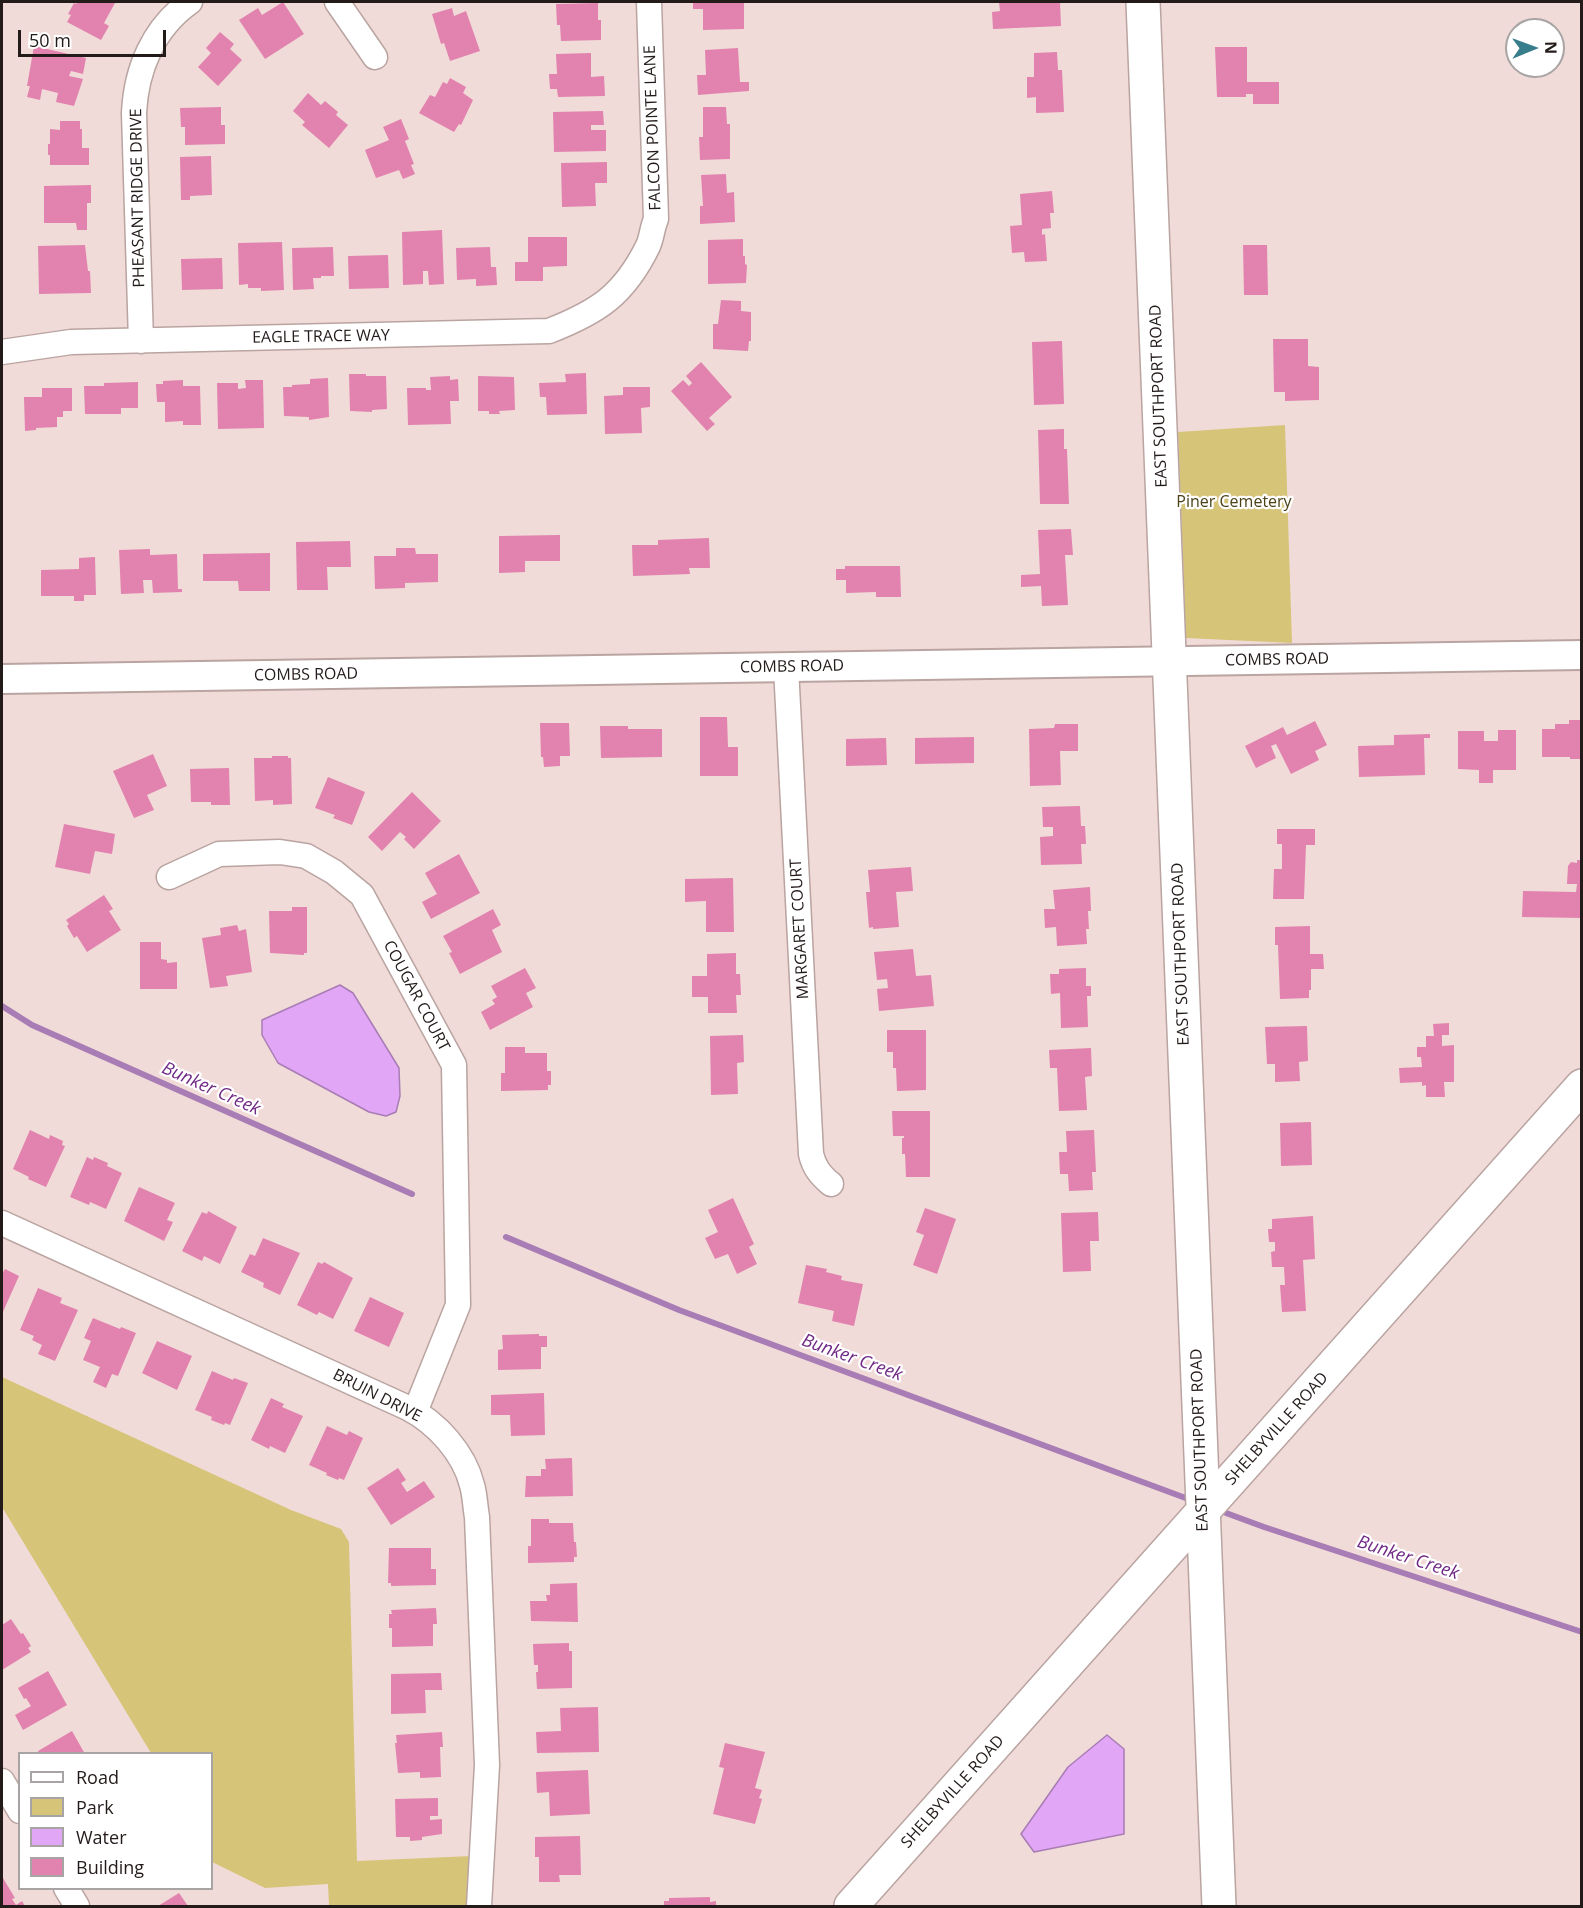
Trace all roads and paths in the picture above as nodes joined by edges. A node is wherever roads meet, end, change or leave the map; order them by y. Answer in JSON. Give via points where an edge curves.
{"nodes":[{"id":1,"x":190,"y":2,"type":"edge"},
{"id":2,"x":338,"y":2,"type":"edge"},
{"id":3,"x":649,"y":2,"type":"edge"},
{"id":4,"x":1143,"y":2,"type":"edge"},
{"id":5,"x":375,"y":57,"type":"dead end"},
{"id":6,"x":626,"y":284,"type":"joint"},
{"id":7,"x":141,"y":341,"type":"junction"},
{"id":8,"x":2,"y":352,"type":"edge"},
{"id":9,"x":1581,"y":655,"type":"edge"},
{"id":10,"x":1170,"y":662,"type":"junction"},
{"id":11,"x":786,"y":667,"type":"junction"},
{"id":12,"x":2,"y":679,"type":"edge"},
{"id":13,"x":169,"y":877,"type":"dead end"},
{"id":14,"x":1581,"y":1086,"type":"edge"},
{"id":15,"x":831,"y":1184,"type":"dead end"},
{"id":16,"x":2,"y":1223,"type":"edge"},
{"id":17,"x":415,"y":1412,"type":"junction"},
{"id":18,"x":1203,"y":1513,"type":"junction"},
{"id":19,"x":2,"y":1781,"type":"edge"},
{"id":20,"x":18,"y":1808,"type":"edge"},
{"id":21,"x":67,"y":1890,"type":"edge"},
{"id":22,"x":77,"y":1906,"type":"edge"},
{"id":23,"x":479,"y":1906,"type":"edge"},
{"id":24,"x":851,"y":1906,"type":"edge"},
{"id":25,"x":1219,"y":1906,"type":"edge"}],
"edges":[{"from":1,"to":7,"type":"street","name":"PHEASANT RIDGE DRIVE","via":[[163,27],[150,48],[136,90]]},
{"from":2,"to":5,"type":"street"},
{"from":3,"to":6,"type":"street","name":"FALCON POINTE LANE","via":[[656,219],[649,243]]},
{"from":4,"to":10,"type":"main road","name":"EAST SOUTHPORT ROAD"},
{"from":6,"to":7,"type":"street","name":"EAGLE TRACE WAY","via":[[602,306],[549,332]]},
{"from":7,"to":8,"type":"street","name":"EAGLE TRACE WAY","via":[[65,343]]},
{"from":9,"to":10,"type":"street","name":"COMBS ROAD"},
{"from":10,"to":11,"type":"street","name":"COMBS ROAD"},
{"from":10,"to":18,"type":"main road","name":"EAST SOUTHPORT ROAD"},
{"from":11,"to":12,"type":"street","name":"COMBS ROAD"},
{"from":11,"to":15,"type":"street","name":"MARGARET COURT","via":[[812,1154],[819,1173]]},
{"from":13,"to":17,"type":"street","name":"COUGAR COURT","via":[[219,854],[280,852],[306,856],[334,872],[362,895],[454,1065],[458,1305]]},
{"from":14,"to":18,"type":"main road","name":"SHELBYVILLE ROAD"},
{"from":16,"to":17,"type":"street","name":"BRUIN DRIVE"},
{"from":17,"to":23,"type":"street","name":"BRUIN DRIVE","via":[[436,1427],[461,1457],[472,1484],[477,1517],[488,1765]]},
{"from":18,"to":24,"type":"main road","name":"SHELBYVILLE ROAD"},
{"from":18,"to":25,"type":"main road","name":"EAST SOUTHPORT ROAD"},
{"from":19,"to":20,"type":"street"},
{"from":21,"to":22,"type":"street"}]}
